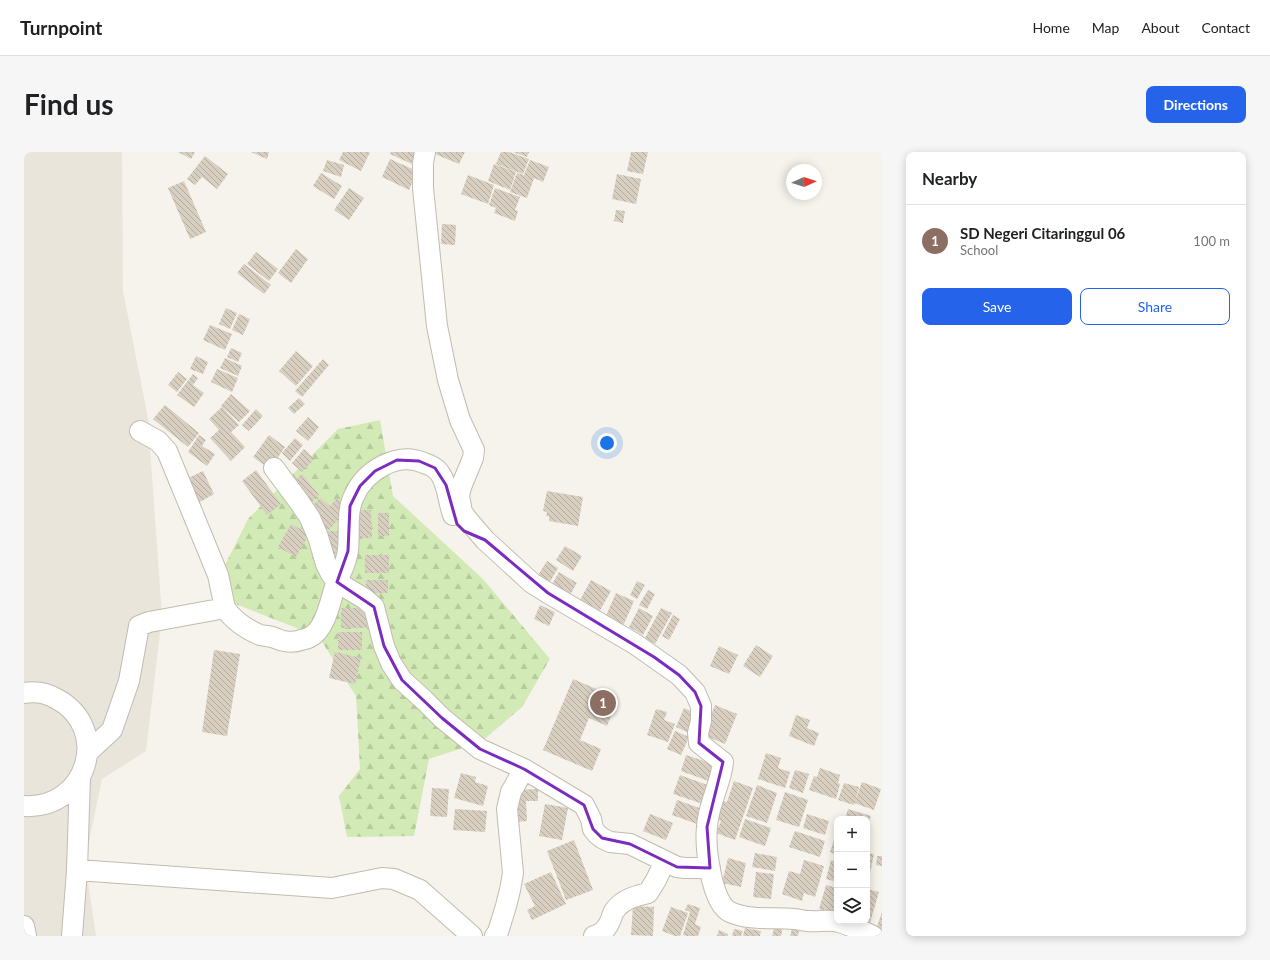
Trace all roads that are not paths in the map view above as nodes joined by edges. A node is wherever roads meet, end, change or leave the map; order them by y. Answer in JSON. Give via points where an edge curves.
{"nodes":[{"id":1,"x":425,"y":152,"type":"edge"},
{"id":2,"x":140,"y":431,"type":"dead end"},
{"id":3,"x":274,"y":468,"type":"dead end"},
{"id":4,"x":485,"y":540,"type":"junction"},
{"id":5,"x":337,"y":582,"type":"junction"},
{"id":6,"x":225,"y":608,"type":"junction"},
{"id":7,"x":24,"y":693,"type":"edge"},
{"id":8,"x":87,"y":753,"type":"junction"},
{"id":9,"x":524,"y":769,"type":"junction"},
{"id":10,"x":80,"y":777,"type":"junction"},
{"id":11,"x":24,"y":806,"type":"edge"},
{"id":12,"x":665,"y":861,"type":"junction"},
{"id":13,"x":710,"y":868,"type":"junction"},
{"id":14,"x":77,"y":870,"type":"junction"},
{"id":15,"x":24,"y":926,"type":"edge"},
{"id":16,"x":26,"y":936,"type":"edge"},
{"id":17,"x":72,"y":936,"type":"edge"},
{"id":18,"x":472,"y":936,"type":"edge"},
{"id":19,"x":495,"y":936,"type":"edge"},
{"id":20,"x":594,"y":936,"type":"edge"},
{"id":21,"x":873,"y":936,"type":"edge"}],
"edges":[{"from":1,"to":4,"type":"street","via":[[423,188],[442,357],[460,420],[474,450],[474,458],[461,487],[460,504],[467,520]]},
{"from":2,"to":6,"type":"street","via":[[158,441],[167,451],[218,575]]},
{"from":3,"to":5,"type":"street","via":[[310,518],[329,571]]},
{"from":4,"to":5,"type":"street","via":[[464,531],[457,524],[446,485],[435,468],[419,461],[397,460],[375,471],[354,495],[350,506],[348,551]]},
{"from":4,"to":13,"type":"street","via":[[532,583],[642,648],[679,675],[695,692],[701,706],[699,743],[724,762],[707,827]]},
{"from":5,"to":6,"type":"street","via":[[322,626],[311,637],[296,642],[261,635],[230,616]]},
{"from":5,"to":9,"type":"street","via":[[374,607],[384,646],[402,680],[480,749]]},
{"from":6,"to":8,"type":"street","via":[[148,622],[139,626],[129,681],[112,730]]},
{"from":7,"to":8,"type":"street","via":[[52,696],[71,710],[84,730]]},
{"from":8,"to":10,"type":"street"},
{"from":9,"to":12,"type":"street","via":[[584,805],[593,829],[602,838],[610,842],[630,844]]},
{"from":9,"to":19,"type":"street","via":[[511,792],[507,809],[513,872],[506,906]]},
{"from":10,"to":11,"type":"street","via":[[69,791],[55,801],[44,805]]},
{"from":10,"to":14,"type":"street"},
{"from":12,"to":13,"type":"street","via":[[677,867]]},
{"from":12,"to":20,"type":"street","via":[[648,893],[628,899],[614,910],[606,929]]},
{"from":13,"to":21,"type":"street","via":[[717,896],[728,911],[745,918],[838,922]]},
{"from":14,"to":17,"type":"street"},
{"from":14,"to":18,"type":"street","via":[[332,888],[382,878],[394,879],[420,890]]},
{"from":15,"to":16,"type":"street"}]}
